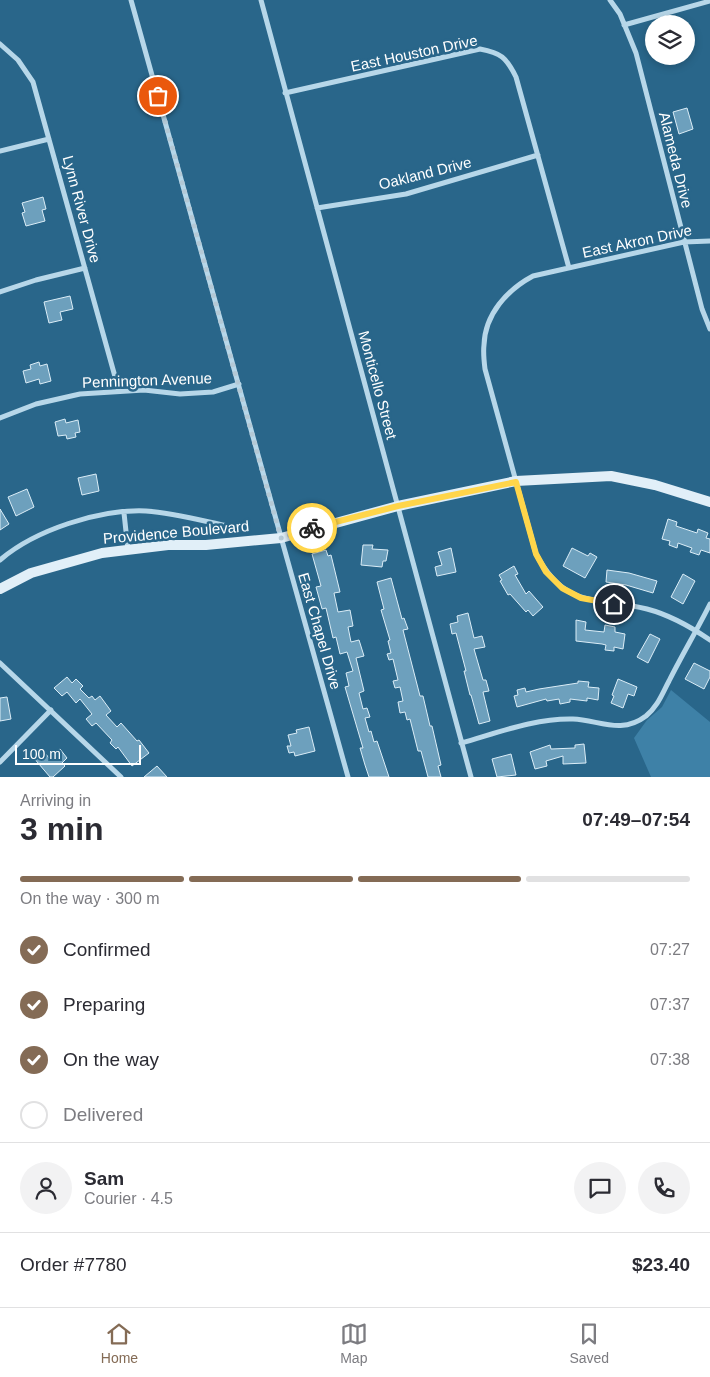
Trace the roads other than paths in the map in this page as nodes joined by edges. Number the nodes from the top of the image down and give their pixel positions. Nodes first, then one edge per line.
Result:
1 (131, 0) edge
2 (261, 0) edge
3 (610, 0) edge
4 (710, 1) edge
5 (624, 25) junction
6 (0, 44) edge
7 (285, 93) junction
8 (49, 139) junction
9 (0, 151) edge
10 (538, 154) junction
11 (316, 208) junction
12 (710, 241) edge
13 (684, 242) junction
14 (85, 268) junction
15 (569, 268) junction
16 (0, 292) edge
17 (710, 329) edge
18 (239, 384) junction
19 (119, 391) junction
20 (0, 418) edge
21 (516, 482) junction
22 (710, 502) edge
23 (398, 506) junction
24 (124, 513) junction
25 (232, 527) dead end
26 (281, 538) junction
27 (128, 550) junction
28 (0, 560) edge
29 (0, 589) edge
30 (710, 604) edge
31 (697, 631) junction
32 (710, 640) edge
33 (0, 664) edge
34 (51, 710) junction
35 (461, 743) junction
36 (0, 762) edge
37 (120, 777) edge
38 (348, 777) edge
39 (471, 777) edge

1 - 18 street, East Chapel Drive
2 - 7 street, Monticello Street
3 - 5 street, Alameda Drive
4 - 5 street
5 - 13 street, Alameda Drive
6 - 8 street, Lynn River Drive
7 - 10 street, East Houston Drive
7 - 11 street, Monticello Street
8 - 9 street
8 - 14 street, Lynn River Drive
10 - 11 street, Oakland Drive
10 - 15 street, East Houston Drive
11 - 23 street, Monticello Street
12 - 13 street, East Akron Drive
13 - 15 street, East Akron Drive
13 - 17 street, Alameda Drive
14 - 16 street
14 - 19 street, Lynn River Drive
15 - 21 street, East Akron Drive
18 - 19 street, Pennington Avenue
18 - 26 street, East Chapel Drive
19 - 20 street, Pennington Avenue
21 - 22 main road, Providence Boulevard
21 - 23 main road, Providence Boulevard
21 - 31 street, East Akron Drive
23 - 26 main road, Providence Boulevard
23 - 35 street, Monticello Street
24 - 25 street, Providence Boulevard
24 - 27 street
24 - 28 street, Providence Boulevard
26 - 27 main road, Providence Boulevard
26 - 38 street, East Chapel Drive
27 - 29 main road, Providence Boulevard
30 - 31 street
31 - 32 street, East Akron Drive
31 - 35 street
33 - 34 street
34 - 36 street
34 - 37 street
35 - 39 street, Monticello Street

